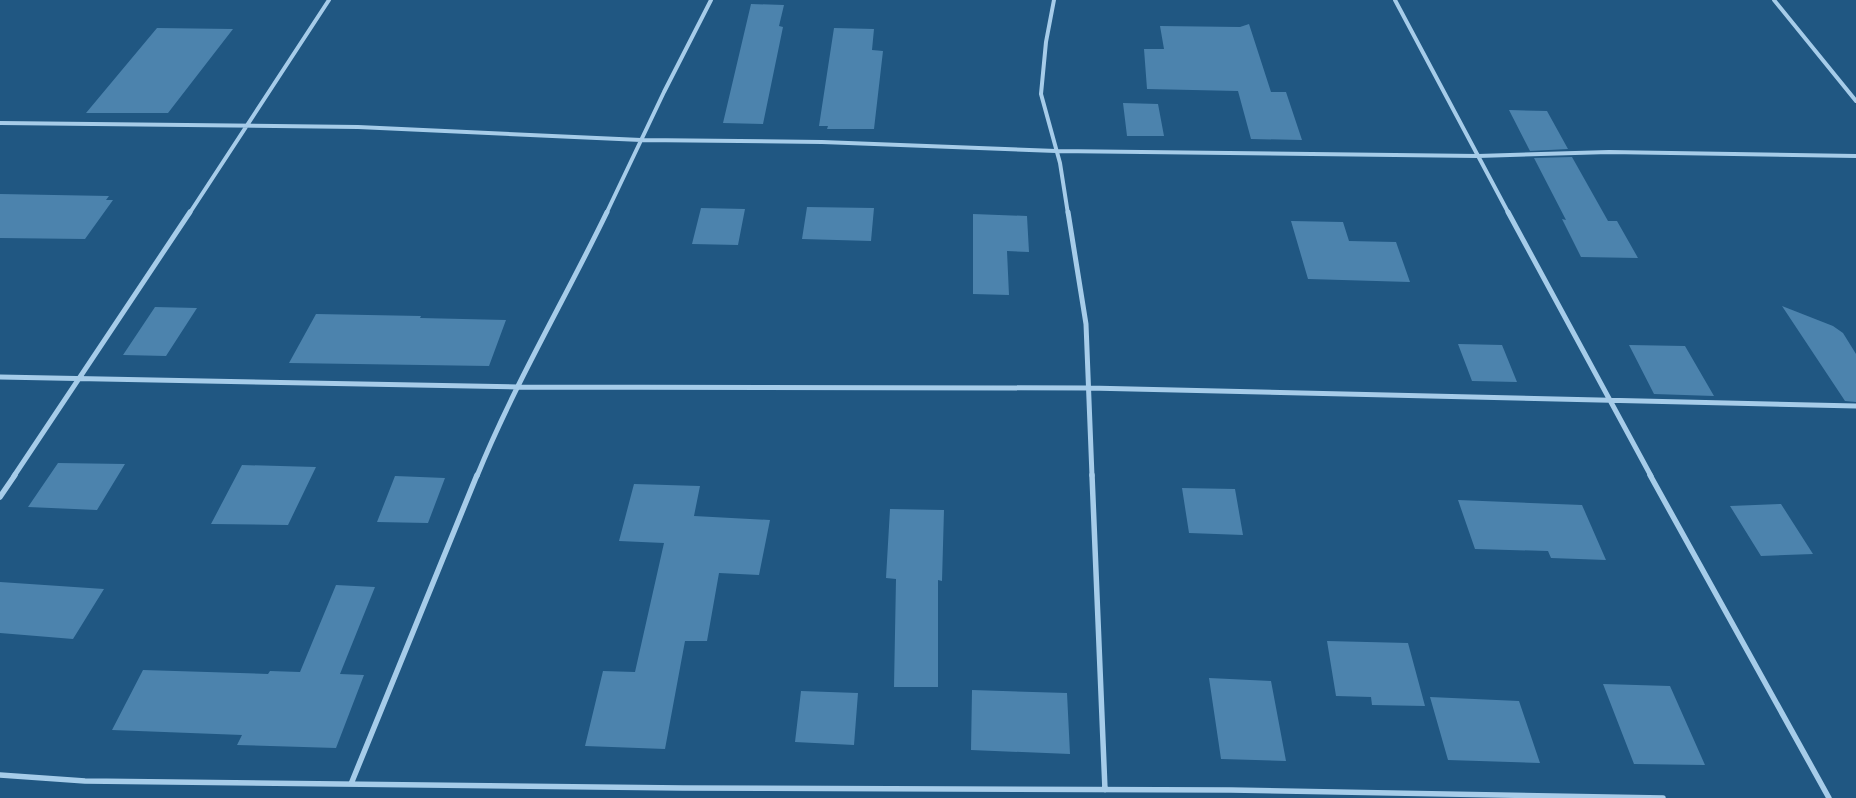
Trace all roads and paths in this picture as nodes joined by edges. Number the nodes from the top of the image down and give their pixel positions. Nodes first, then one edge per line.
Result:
1 (329, 0) edge
2 (711, 0) edge
3 (1054, 0) edge
4 (1395, 0) edge
5 (1774, 0) edge
6 (1856, 101) edge
7 (0, 123) edge
8 (248, 125) junction
9 (641, 140) junction
10 (1056, 151) junction
11 (1478, 156) junction
12 (1856, 156) edge
13 (0, 377) edge
14 (80, 378) junction
15 (518, 386) junction
16 (1089, 388) junction
17 (1609, 399) junction
18 (1856, 406) edge
19 (0, 497) edge
20 (0, 775) edge
21 (351, 784) junction
22 (1105, 790) junction
23 (1663, 798) edge
24 (1829, 798) edge

1 - 8 street
2 - 9 street
3 - 10 street
4 - 11 street
5 - 6 street
7 - 8 street
8 - 9 street
8 - 14 street
9 - 10 street
9 - 15 street
10 - 11 street
10 - 16 street
11 - 12 street
11 - 17 street
13 - 14 street
14 - 15 street
14 - 19 street
15 - 16 street
15 - 21 street
16 - 17 street
16 - 22 street
17 - 18 street
17 - 24 street
20 - 21 street
21 - 22 street
22 - 23 street

